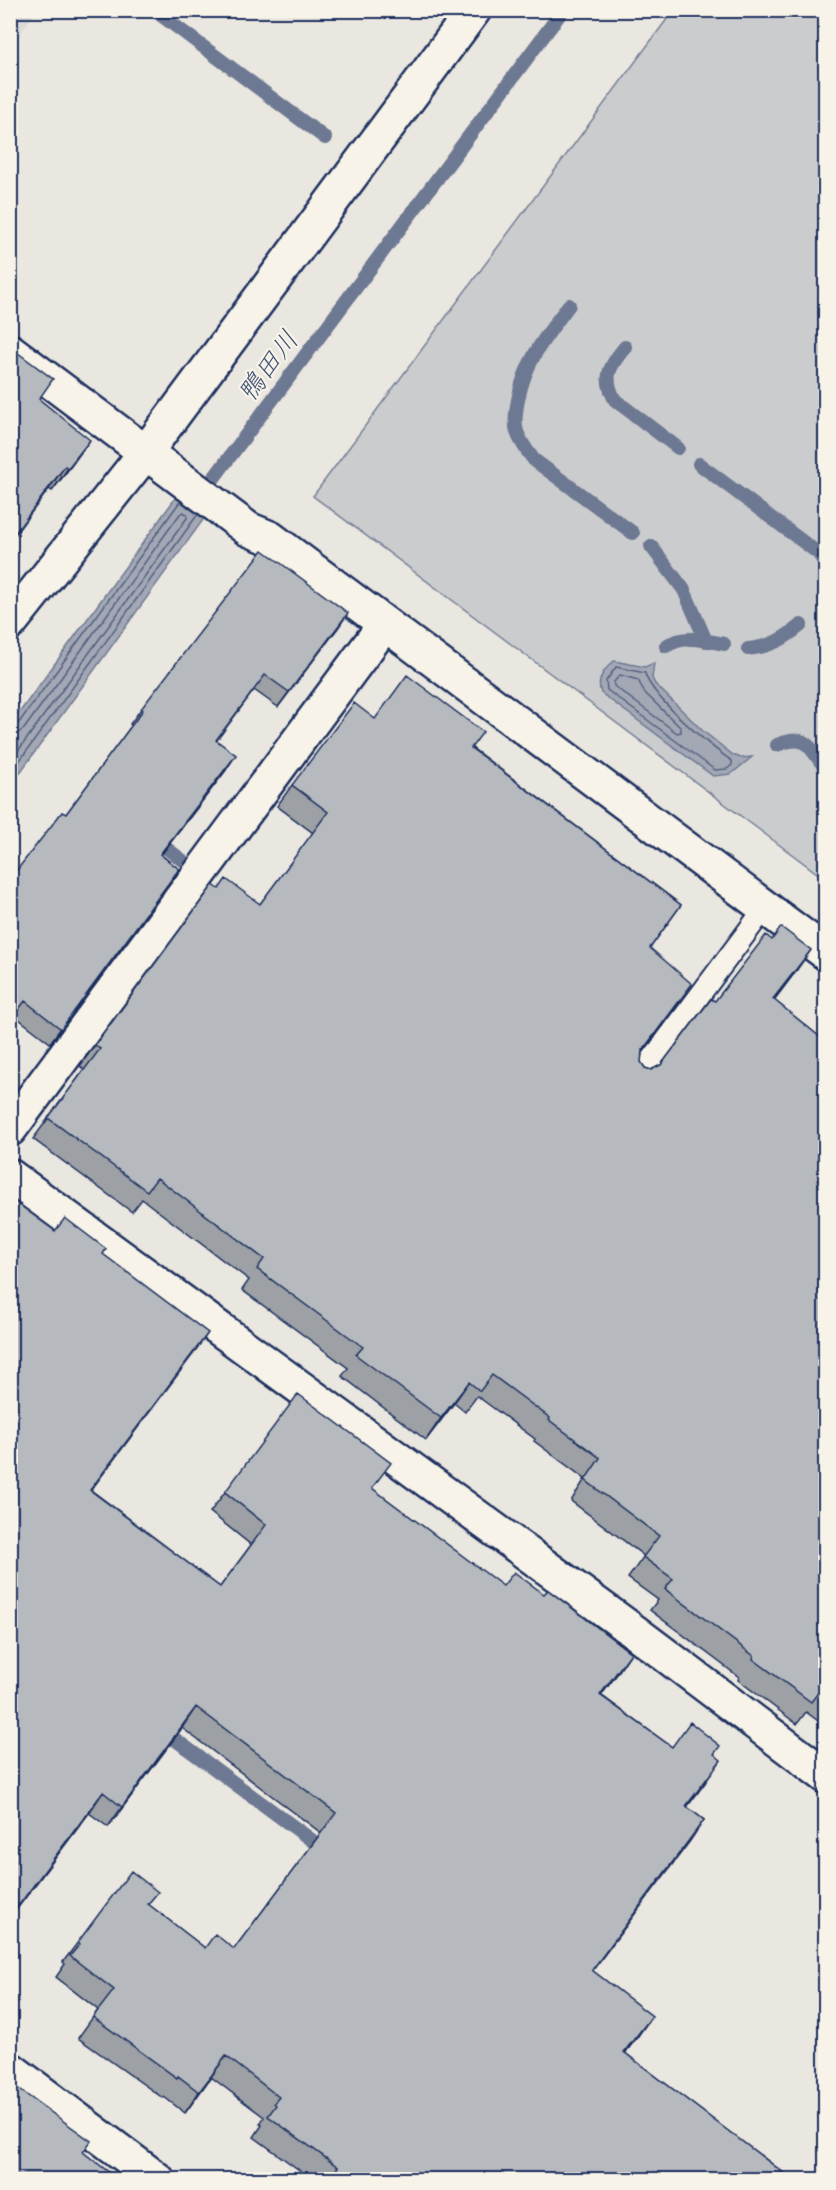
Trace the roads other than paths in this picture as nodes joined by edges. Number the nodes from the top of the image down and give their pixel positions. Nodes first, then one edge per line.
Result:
1 (474, 10) edge
2 (10, 351) edge
3 (146, 452) junction
4 (10, 623) edge
5 (385, 624) junction
6 (765, 908) junction
7 (825, 953) edge
8 (637, 1078) edge
9 (10, 1129) edge
10 (10, 1176) edge
11 (825, 1776) edge
12 (10, 2069) edge
13 (158, 2180) edge

1 - 3 street
2 - 3 street
3 - 4 street
3 - 5 street
5 - 6 street
5 - 9 street
6 - 7 street
6 - 8 lane
10 - 11 street
12 - 13 street

